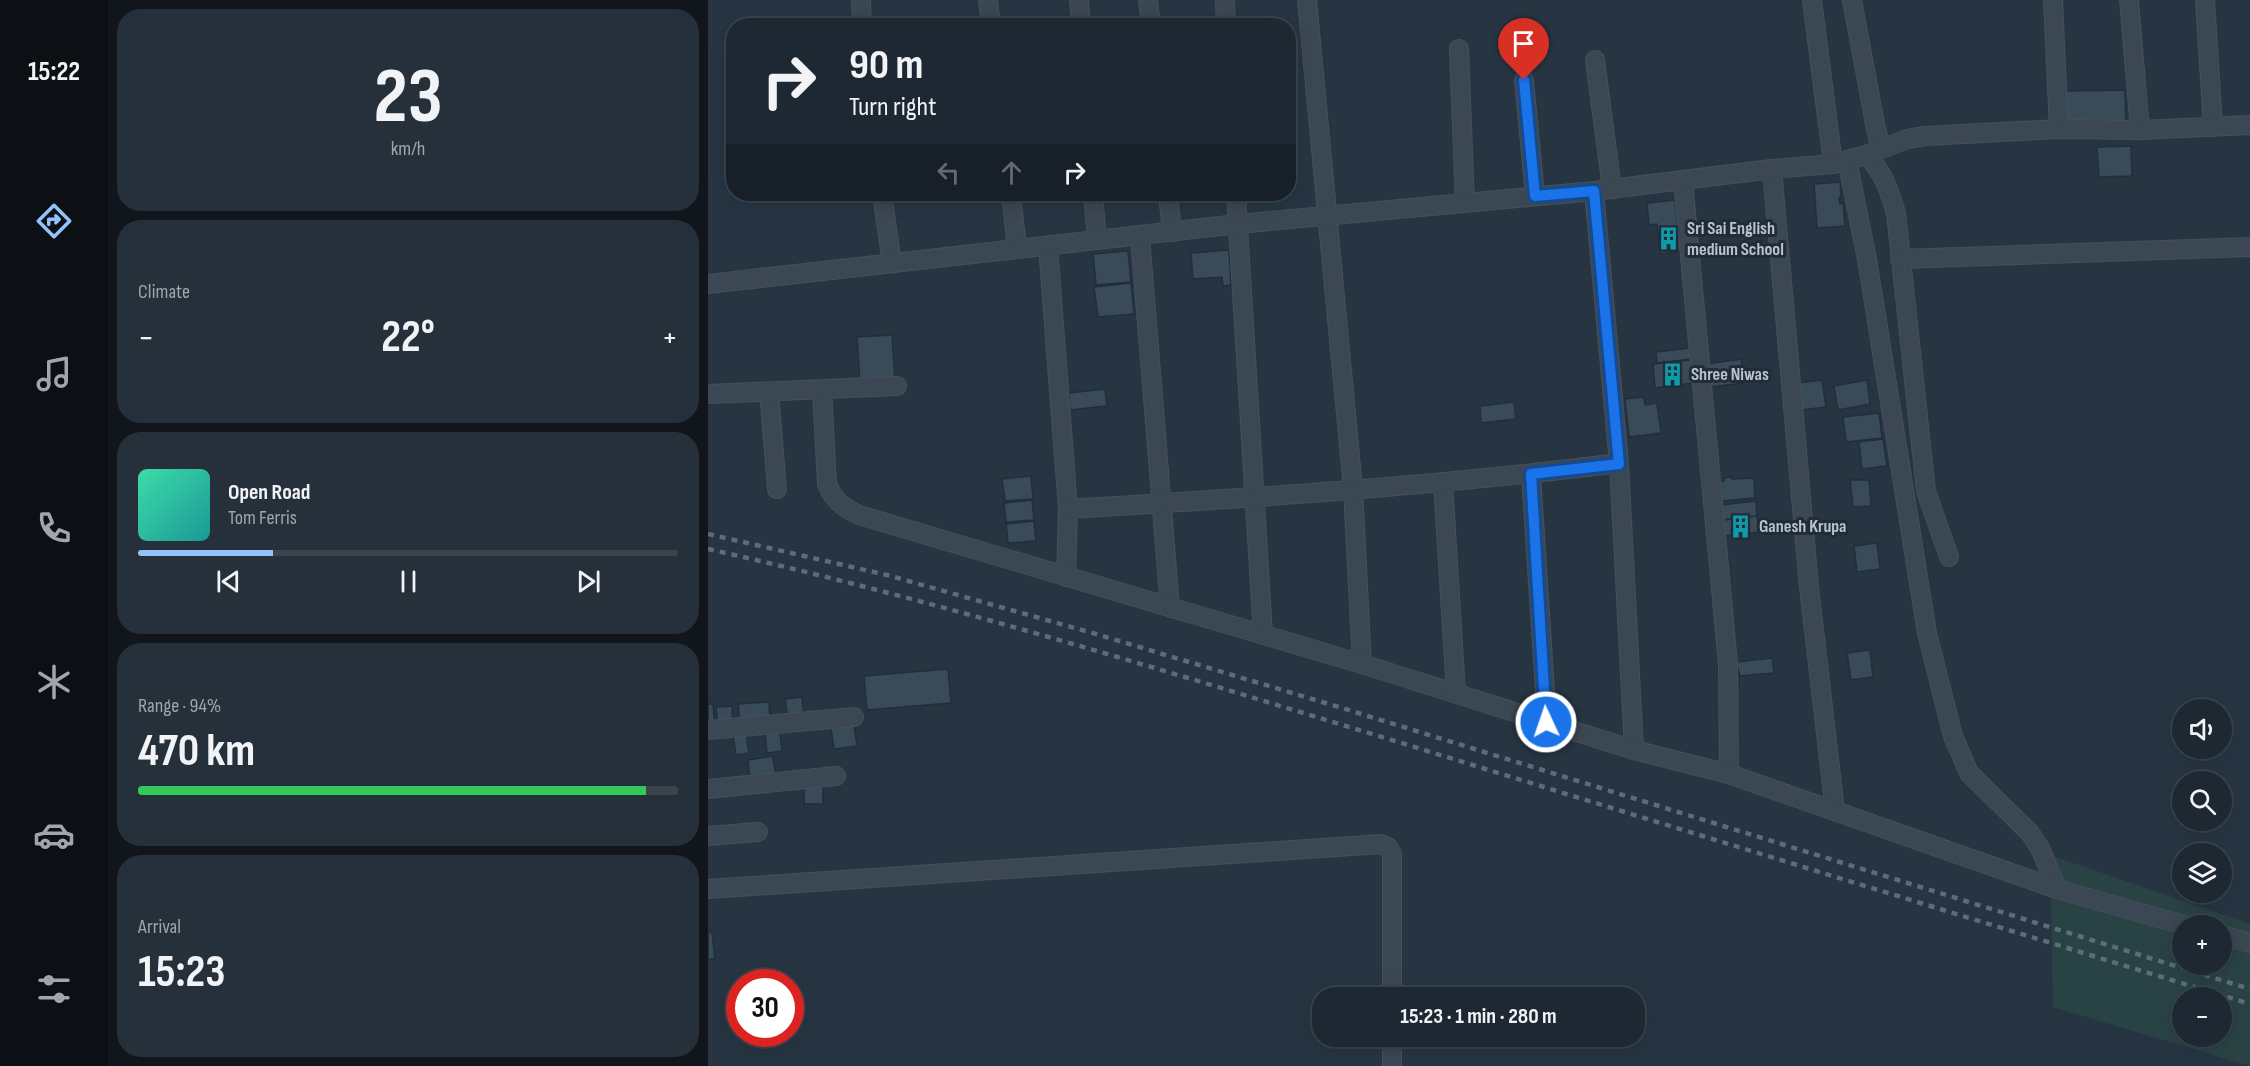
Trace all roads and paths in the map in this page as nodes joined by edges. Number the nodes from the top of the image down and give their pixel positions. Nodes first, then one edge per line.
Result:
1 (861, 0) edge
2 (988, 0) edge
3 (1079, 0) edge
4 (1148, 0) edge
5 (1225, 0) edge
6 (1307, 0) edge
7 (1812, 0) edge
8 (1852, 0) edge
9 (2053, 0) edge
10 (2128, 0) edge
11 (2205, 0) edge
12 (862, 18) edge
13 (990, 18) edge
14 (1080, 18) edge
15 (1150, 18) edge
16 (1226, 18) edge
17 (1459, 49) dead end
18 (1595, 60) dead end
19 (1524, 80) dead end
20 (2250, 125) edge
21 (2212, 127) junction
22 (2059, 129) junction
23 (2140, 130) junction
24 (1874, 152) junction
25 (1840, 162) junction
26 (1772, 169) junction
27 (1683, 182) junction
28 (1603, 190) junction
29 (1535, 196) junction
30 (883, 201) edge
31 (1012, 201) edge
32 (1094, 201) edge
33 (1169, 201) edge
34 (1236, 201) edge
35 (1465, 203) junction
36 (1326, 217) junction
37 (1238, 224) junction
38 (1172, 232) junction
39 (1140, 236) junction
40 (1097, 240) junction
41 (1048, 246) junction
42 (2250, 247) edge
43 (1017, 249) junction
44 (1900, 259) junction
45 (892, 263) junction
46 (708, 284) edge
47 (897, 386) dead end
48 (822, 390) junction
49 (769, 392) junction
50 (708, 394) edge
51 (1619, 464) junction
52 (1531, 474) junction
53 (1443, 482) junction
54 (1353, 488) junction
55 (777, 489) dead end
56 (1254, 498) junction
57 (1162, 503) junction
58 (1068, 509) junction
59 (1949, 557) dead end
60 (1066, 577) junction
61 (1170, 608) junction
62 (1263, 635) junction
63 (1362, 664) junction
64 (1456, 693) junction
65 (854, 717) dead end
66 (1546, 722) junction
67 (708, 730) edge
68 (1634, 750) junction
69 (1729, 774) junction
70 (836, 776) dead end
71 (708, 789) edge
72 (1834, 811) junction
73 (758, 832) dead end
74 (708, 836) edge
75 (708, 889) edge
76 (2057, 890) junction
77 (2172, 922) edge
78 (2232, 938) edge
79 (2250, 943) edge
80 (1392, 987) edge
81 (1392, 1047) edge
82 (1392, 1066) edge

1 - 12 street
2 - 13 street
3 - 14 street
4 - 15 street
5 - 16 street
6 - 36 street
7 - 25 street
8 - 24 street
9 - 22 street
10 - 23 street
11 - 21 street
17 - 35 street
18 - 28 street
19 - 29 street
20 - 21 street
21 - 23 street
22 - 23 street
22 - 24 street
24 - 25 street
24 - 44 street
25 - 26 street
25 - 76 street
26 - 27 street
26 - 72 street
27 - 28 street
27 - 69 street
28 - 29 street
28 - 51 street
29 - 35 street
30 - 45 street
31 - 43 street
32 - 40 street
33 - 38 street
34 - 37 street
35 - 36 street
36 - 37 street
36 - 54 street
37 - 38 street
37 - 56 street
38 - 39 street
39 - 40 street
39 - 57 street
40 - 41 street
41 - 43 street
41 - 58 street
42 - 44 street
43 - 45 street
44 - 59 street
45 - 46 street
47 - 48 street
48 - 49 street
48 - 60 street
49 - 50 street
49 - 55 street
51 - 52 street
51 - 68 street
52 - 53 street
52 - 66 street
53 - 54 street
53 - 64 street
54 - 56 street
54 - 63 street
56 - 57 street
56 - 62 street
57 - 58 street
57 - 61 street
58 - 60 street
60 - 61 street
61 - 62 street
62 - 63 street
63 - 64 street
64 - 66 street
65 - 67 street
66 - 68 street
68 - 69 street
69 - 72 street
70 - 71 street
72 - 76 street
73 - 74 street
75 - 80 street
76 - 77 street
78 - 79 street
81 - 82 street

